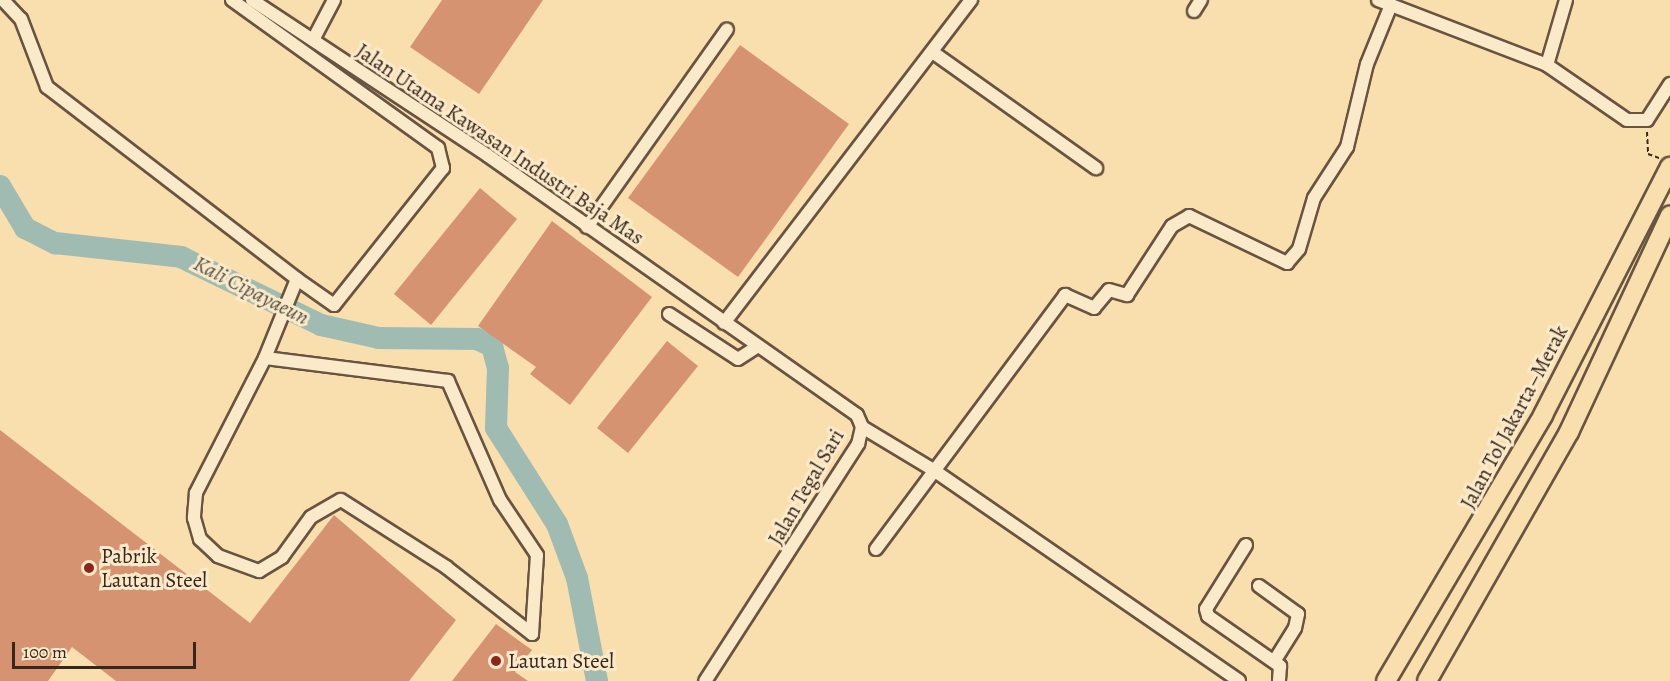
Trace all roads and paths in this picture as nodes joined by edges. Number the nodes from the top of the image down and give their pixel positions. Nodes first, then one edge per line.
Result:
1 (3, 0) edge
2 (232, 0) edge
3 (252, 0) edge
4 (334, 0) edge
5 (971, 0) edge
6 (1378, 0) edge
7 (1566, 0) edge
8 (1391, 5) junction
9 (727, 29) dead end
10 (313, 40) junction
11 (934, 53) junction
12 (1547, 65) junction
13 (1670, 84) edge
14 (1647, 120) junction
15 (1648, 154) dead end
16 (1670, 167) edge
17 (1096, 168) dead end
18 (1670, 215) edge
19 (587, 227) junction
20 (297, 279) junction
21 (669, 314) dead end
22 (724, 323) junction
23 (758, 346) junction
24 (265, 358) junction
25 (862, 427) junction
26 (932, 469) junction
27 (1246, 545) dead end
28 (876, 549) dead end
29 (1259, 586) dead end
30 (1274, 661) junction
31 (705, 681) edge
32 (1239, 681) edge
33 (1279, 681) edge
34 (1386, 681) edge
35 (1427, 681) edge

1 - 20 street
2 - 20 street
3 - 10 street, Jalan Utama Kawasan Industri Baja Mas
4 - 10 street
5 - 11 street
6 - 8 street
7 - 12 street
8 - 12 street
8 - 26 street
9 - 19 street
10 - 19 street, Jalan Utama Kawasan Industri Baja Mas
11 - 17 street
11 - 22 street
12 - 14 street
13 - 14 street
14 - 15 path
16 - 34 highway, Jalan Tol Jakarta–Merak
18 - 35 highway
19 - 22 street, Jalan Utama Kawasan Industri Baja Mas
20 - 24 street
21 - 23 street
22 - 23 street, Jalan Tegal Sari
23 - 25 street, Jalan Tegal Sari
24 - 24 street
25 - 26 street
25 - 31 street, Jalan Tegal Sari
26 - 28 street
26 - 32 street
27 - 30 street
29 - 30 street
30 - 33 street

